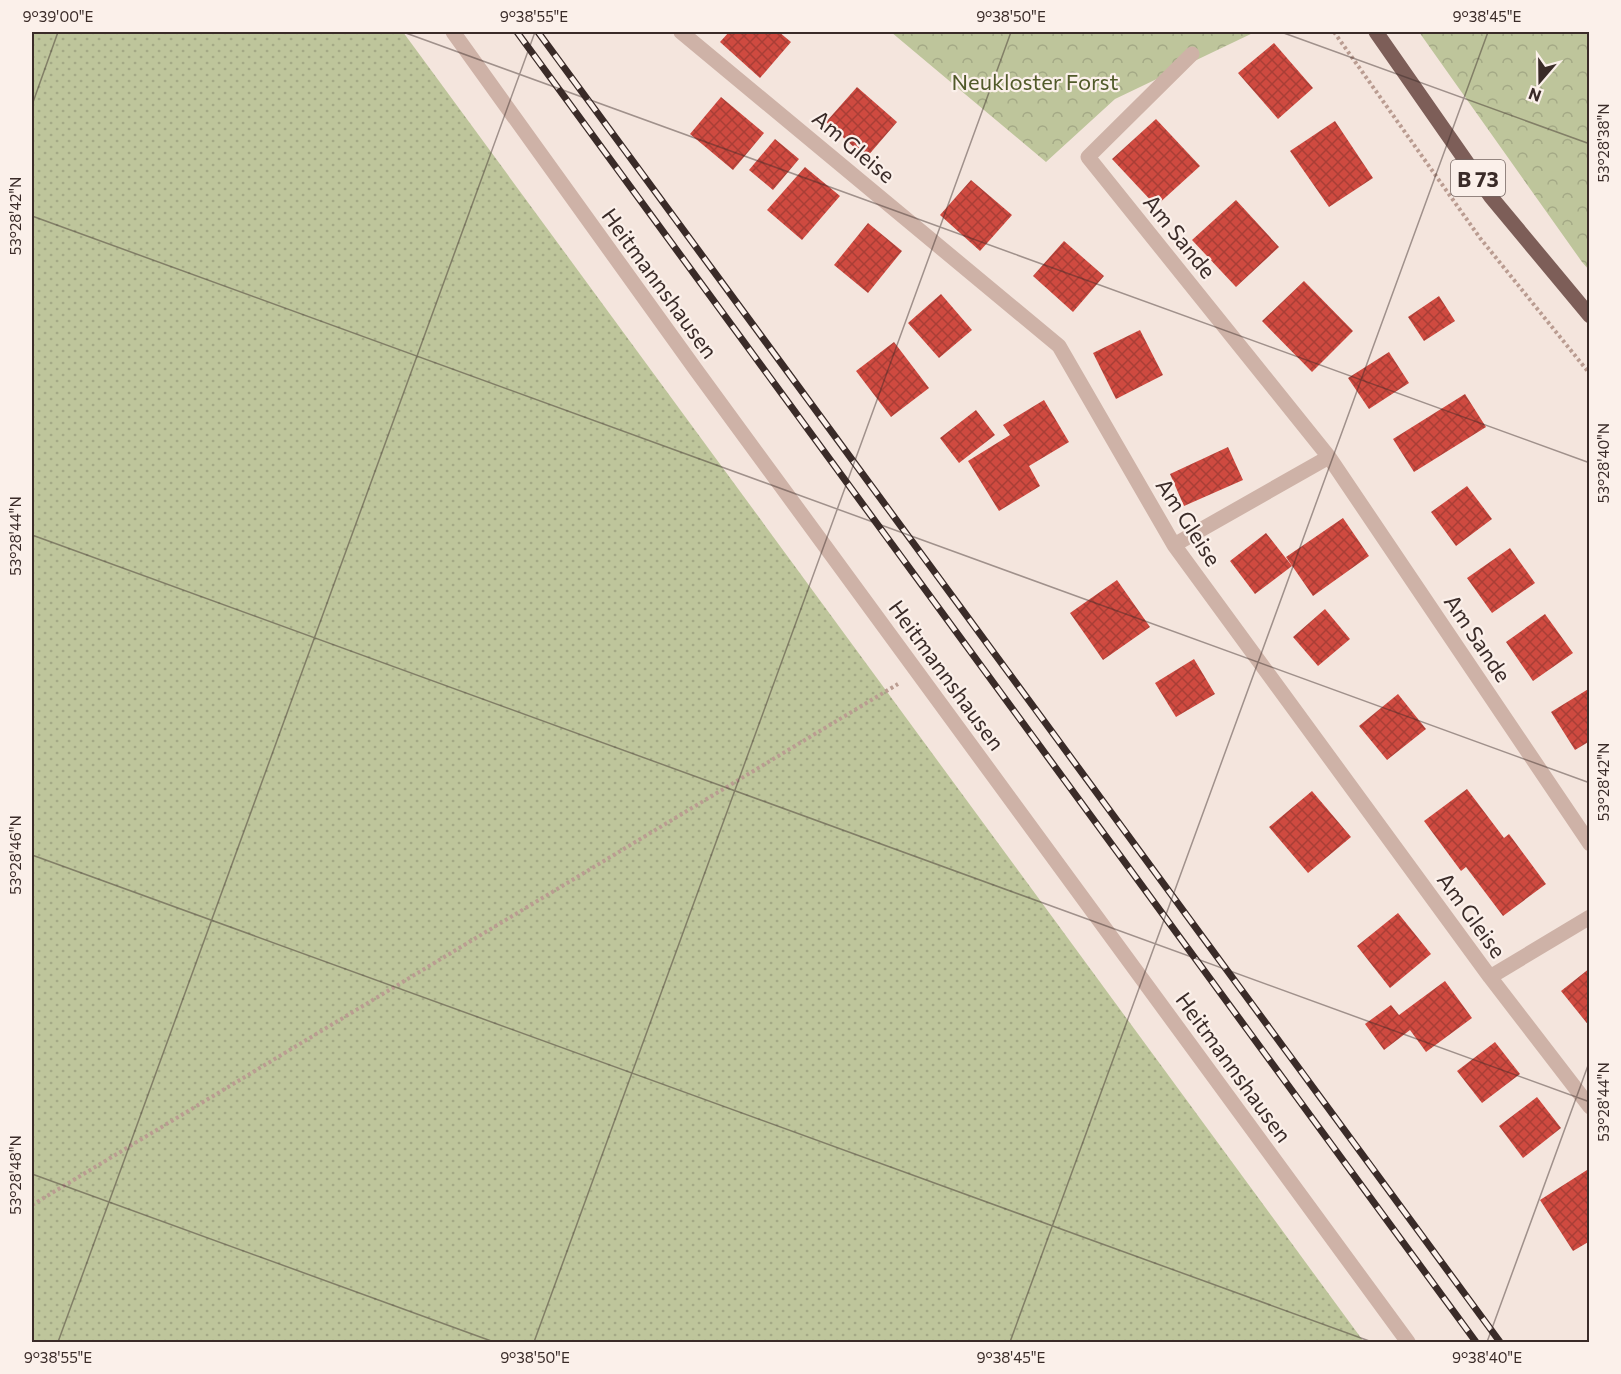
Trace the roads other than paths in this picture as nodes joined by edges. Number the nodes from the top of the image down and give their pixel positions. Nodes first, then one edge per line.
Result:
1 (453, 32) edge
2 (681, 32) edge
3 (1376, 32) edge
4 (1192, 54) dead end
5 (1590, 316) edge
6 (1329, 457) junction
7 (1174, 545) junction
8 (1590, 844) edge
9 (1590, 917) edge
10 (1490, 977) junction
11 (1590, 1107) edge
12 (1408, 1342) edge

1 - 12 street, Heitmannshausen
2 - 7 street, Am Gleise
3 - 5 main road, B 73
4 - 6 street, Am Sande
6 - 7 street
6 - 8 street, Am Sande
7 - 10 street, Am Gleise
9 - 10 street
10 - 11 street, Am Gleise

